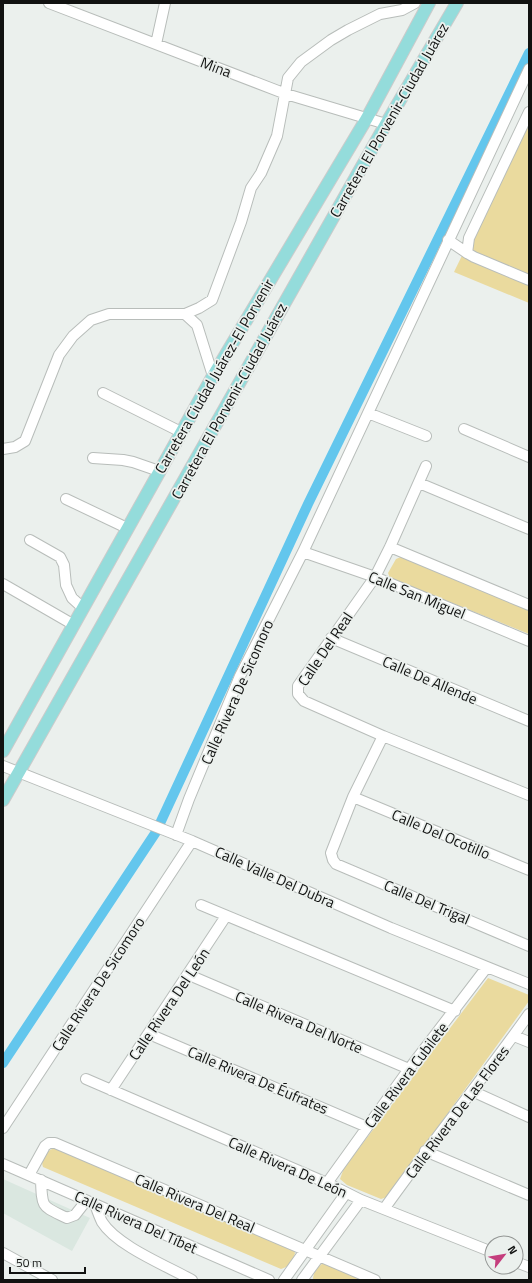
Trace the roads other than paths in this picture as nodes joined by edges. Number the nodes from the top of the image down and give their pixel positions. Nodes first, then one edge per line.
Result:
1 (49, 3) edge
2 (165, 3) edge
3 (415, 3) edge
4 (429, 3) edge
5 (457, 3) edge
6 (156, 44) junction
7 (529, 69) edge
8 (286, 94) junction
9 (529, 112) edge
10 (367, 118) junction
11 (386, 124) junction
12 (448, 240) junction
13 (467, 252) junction
14 (529, 280) edge
15 (185, 314) junction
16 (212, 376) junction
17 (103, 393) dead end
18 (368, 413) junction
19 (464, 429) dead end
20 (181, 432) junction
21 (426, 436) dead end
22 (3, 449) edge
23 (529, 457) edge
24 (93, 458) dead end
25 (426, 466) dead end
26 (159, 472) junction
27 (419, 483) junction
28 (66, 499) dead end
29 (127, 528) junction
30 (529, 529) edge
31 (30, 540) dead end
32 (390, 547) junction
33 (303, 552) junction
34 (375, 577) junction
35 (3, 584) edge
36 (529, 605) edge
37 (83, 608) junction
38 (74, 625) junction
39 (331, 638) junction
40 (529, 640) edge
41 (529, 721) edge
42 (383, 736) junction
43 (6, 738) edge
44 (3, 751) edge
45 (3, 766) edge
46 (19, 772) junction
47 (529, 795) edge
48 (353, 797) junction
49 (3, 800) edge
50 (172, 833) junction
51 (192, 841) junction
52 (529, 870) edge
53 (201, 905) dead end
54 (226, 916) junction
55 (529, 946) edge
56 (487, 967) junction
57 (189, 975) junction
58 (529, 984) edge
59 (454, 1011) junction
60 (529, 1014) edge
61 (149, 1034) junction
62 (514, 1036) junction
63 (529, 1042) edge
64 (409, 1069) junction
65 (86, 1079) dead end
66 (111, 1090) junction
67 (472, 1091) junction
68 (529, 1117) edge
69 (367, 1126) junction
70 (3, 1128) edge
71 (426, 1151) junction
72 (3, 1164) edge
73 (29, 1175) junction
74 (41, 1180) junction
75 (328, 1183) junction
76 (346, 1193) junction
77 (529, 1195) edge
78 (361, 1200) junction
79 (90, 1203) junction
80 (384, 1209) junction
81 (484, 1249) edge
82 (305, 1250) junction
83 (4, 1255) edge
84 (319, 1257) junction
85 (52, 1280) edge
86 (192, 1280) edge
87 (269, 1280) edge
88 (284, 1280) edge
89 (302, 1280) edge
90 (375, 1280) edge

1 - 6 street, Mina
2 - 6 street
3 - 8 street
4 - 10 main road, Carretera Ciudad Juárez-El Porvenir
5 - 11 main road, Carretera El Porvenir-Ciudad Juárez
6 - 8 street, Mina
7 - 12 street, Calle Rivera De Sicomoro
8 - 10 street, Mina
8 - 15 street
9 - 13 street
10 - 11 street, Mina
10 - 16 main road, Carretera Ciudad Juárez-El Porvenir
11 - 46 main road, Carretera El Porvenir-Ciudad Juárez
12 - 13 street
12 - 18 street, Calle Rivera De Sicomoro
13 - 14 street
15 - 16 street
15 - 22 street
16 - 20 main road, Carretera Ciudad Juárez-El Porvenir
17 - 20 street
18 - 21 street
18 - 33 street, Calle Rivera De Sicomoro
19 - 23 street
20 - 26 main road, Carretera Ciudad Juárez-El Porvenir
24 - 26 street
25 - 27 street, Calle Del Real
26 - 29 main road, Carretera Ciudad Juárez-El Porvenir
27 - 30 street
27 - 32 street, Calle Del Real
28 - 29 street
29 - 37 main road, Carretera Ciudad Juárez-El Porvenir
31 - 37 street
32 - 34 street, Calle Del Real
32 - 36 street
33 - 34 street, Calle San Miguel
33 - 50 street, Calle Rivera De Sicomoro
34 - 39 street, Calle Del Real
34 - 40 street, Calle San Miguel
35 - 38 street
37 - 38 main road, Carretera Ciudad Juárez-El Porvenir
38 - 43 main road, Carretera Ciudad Juárez-El Porvenir
39 - 41 street, Calle De Allende
39 - 42 street, Calle Del Real
42 - 47 street, Calle Del Real
42 - 48 street
43 - 44 main road, Carretera Ciudad Juárez-El Porvenir
45 - 46 street, Calle Valle Del Dubra
46 - 49 main road, Carretera El Porvenir-Ciudad Juárez
46 - 50 street, Calle Valle Del Dubra
48 - 52 street, Calle Del Ocotillo
48 - 55 street, Calle Del Trigal
50 - 51 street, Calle Valle Del Dubra
51 - 56 street, Calle Valle Del Dubra
51 - 70 street, Calle Rivera De Sicomoro
53 - 54 street
54 - 57 street, Calle Rivera Del León
54 - 59 street
56 - 58 street, Calle Valle Del Dubra
56 - 59 street, Calle Rivera Cubilete
57 - 61 street, Calle Rivera Del León
57 - 64 street, Calle Rivera Del Norte
59 - 64 street, Calle Rivera Cubilete
60 - 62 street, Calle Rivera De Las Flores
61 - 66 street, Calle Rivera Del León
61 - 69 street, Calle Rivera De Éufrates
62 - 63 street
62 - 67 street, Calle Rivera De Las Flores
64 - 69 street, Calle Rivera Cubilete
65 - 66 street, Calle Rivera De León
66 - 75 street, Calle Rivera De León
67 - 68 street
67 - 71 street, Calle Rivera De Las Flores
69 - 75 street, Calle Rivera Cubilete
71 - 77 street
71 - 80 street, Calle Rivera De Las Flores
72 - 73 street, Calle Rivera Del Tíbet
73 - 74 street, Calle Rivera Del Tíbet
73 - 82 street, Calle Rivera Del Real
74 - 79 street, Calle Rivera Del Tíbet
74 - 79 street
75 - 76 street, Calle Rivera De León
76 - 78 street, Calle Rivera De León
76 - 82 street
78 - 80 street, Calle Rivera De León
78 - 84 street
79 - 86 street
79 - 87 street, Calle Rivera Del Tíbet
80 - 81 street, Calle Rivera De León
82 - 84 street, Calle Rivera Del Real
82 - 88 street
83 - 85 street
84 - 89 street
84 - 90 street, Calle Rivera Del Real

